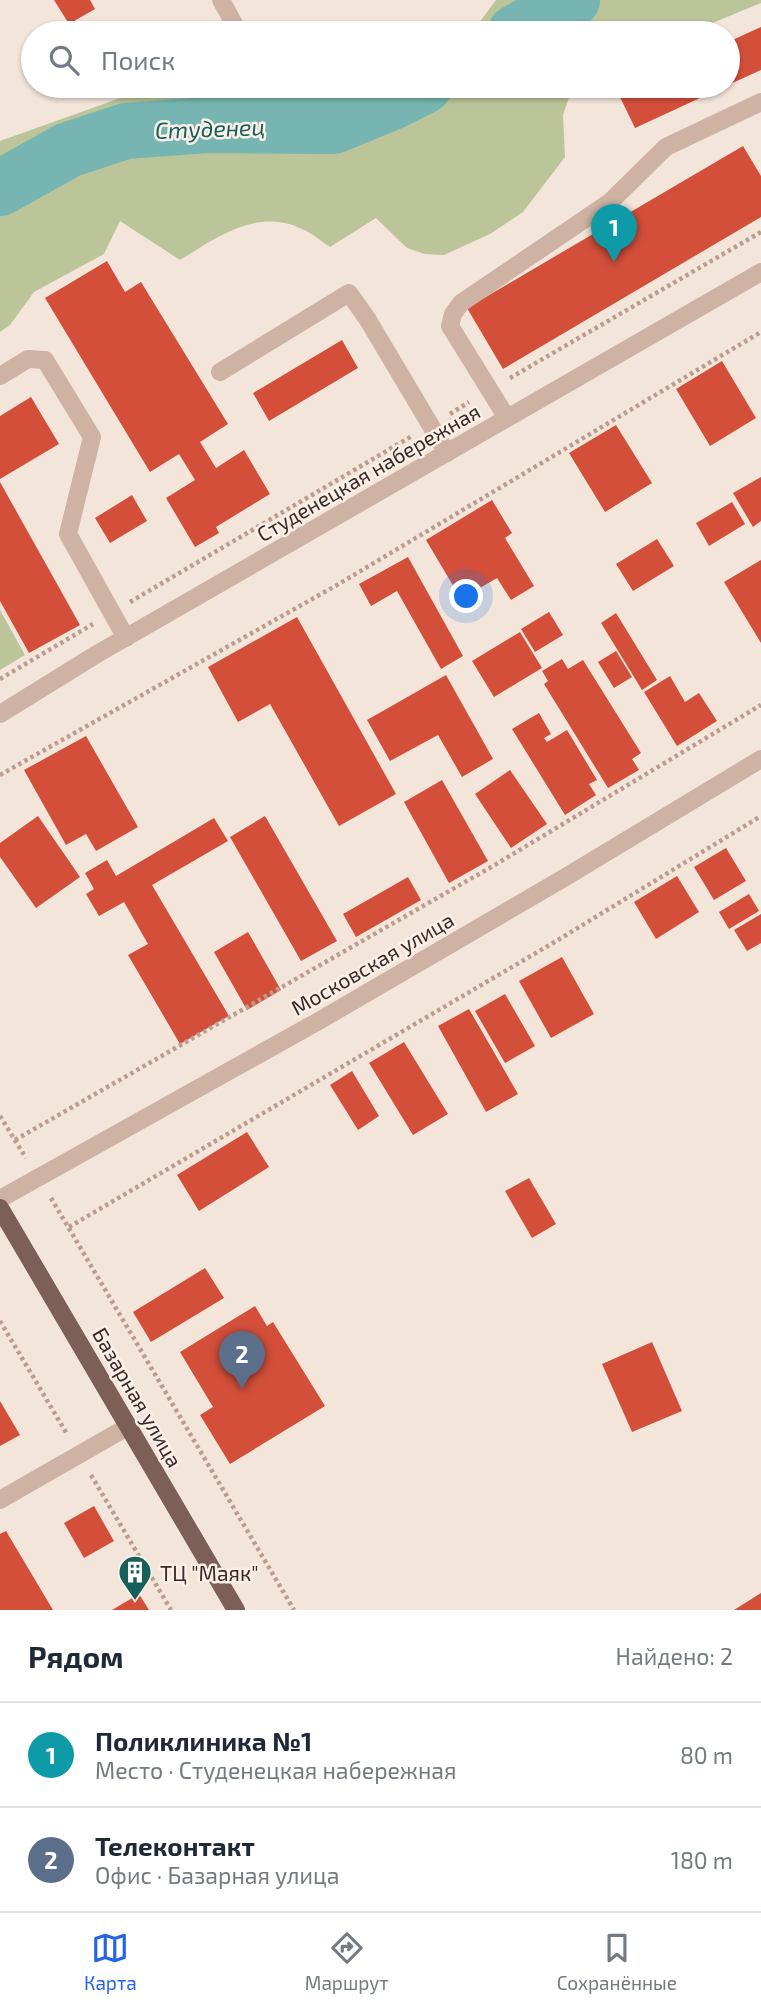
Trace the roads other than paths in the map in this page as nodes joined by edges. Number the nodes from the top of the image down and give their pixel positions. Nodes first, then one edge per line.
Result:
1 (221, 0) edge
2 (232, 21) edge
3 (761, 102) edge
4 (761, 272) edge
5 (220, 372) dead end
6 (0, 376) edge
7 (507, 418) junction
8 (447, 453) junction
9 (126, 638) junction
10 (0, 714) edge
11 (761, 759) edge
12 (0, 1199) edge
13 (0, 1208) edge
14 (129, 1426) junction
15 (0, 1500) edge
16 (236, 1610) edge

1 - 2 street
3 - 7 street
4 - 7 street, Студенецкая набережная
5 - 8 street
6 - 9 street
7 - 8 street, Студенецкая набережная
8 - 9 street, Студенецкая набережная
9 - 10 street, Студенецкая набережная
11 - 12 street, Московская улица
13 - 14 main road, Базарная улица
14 - 15 street
14 - 16 main road, Базарная улица

